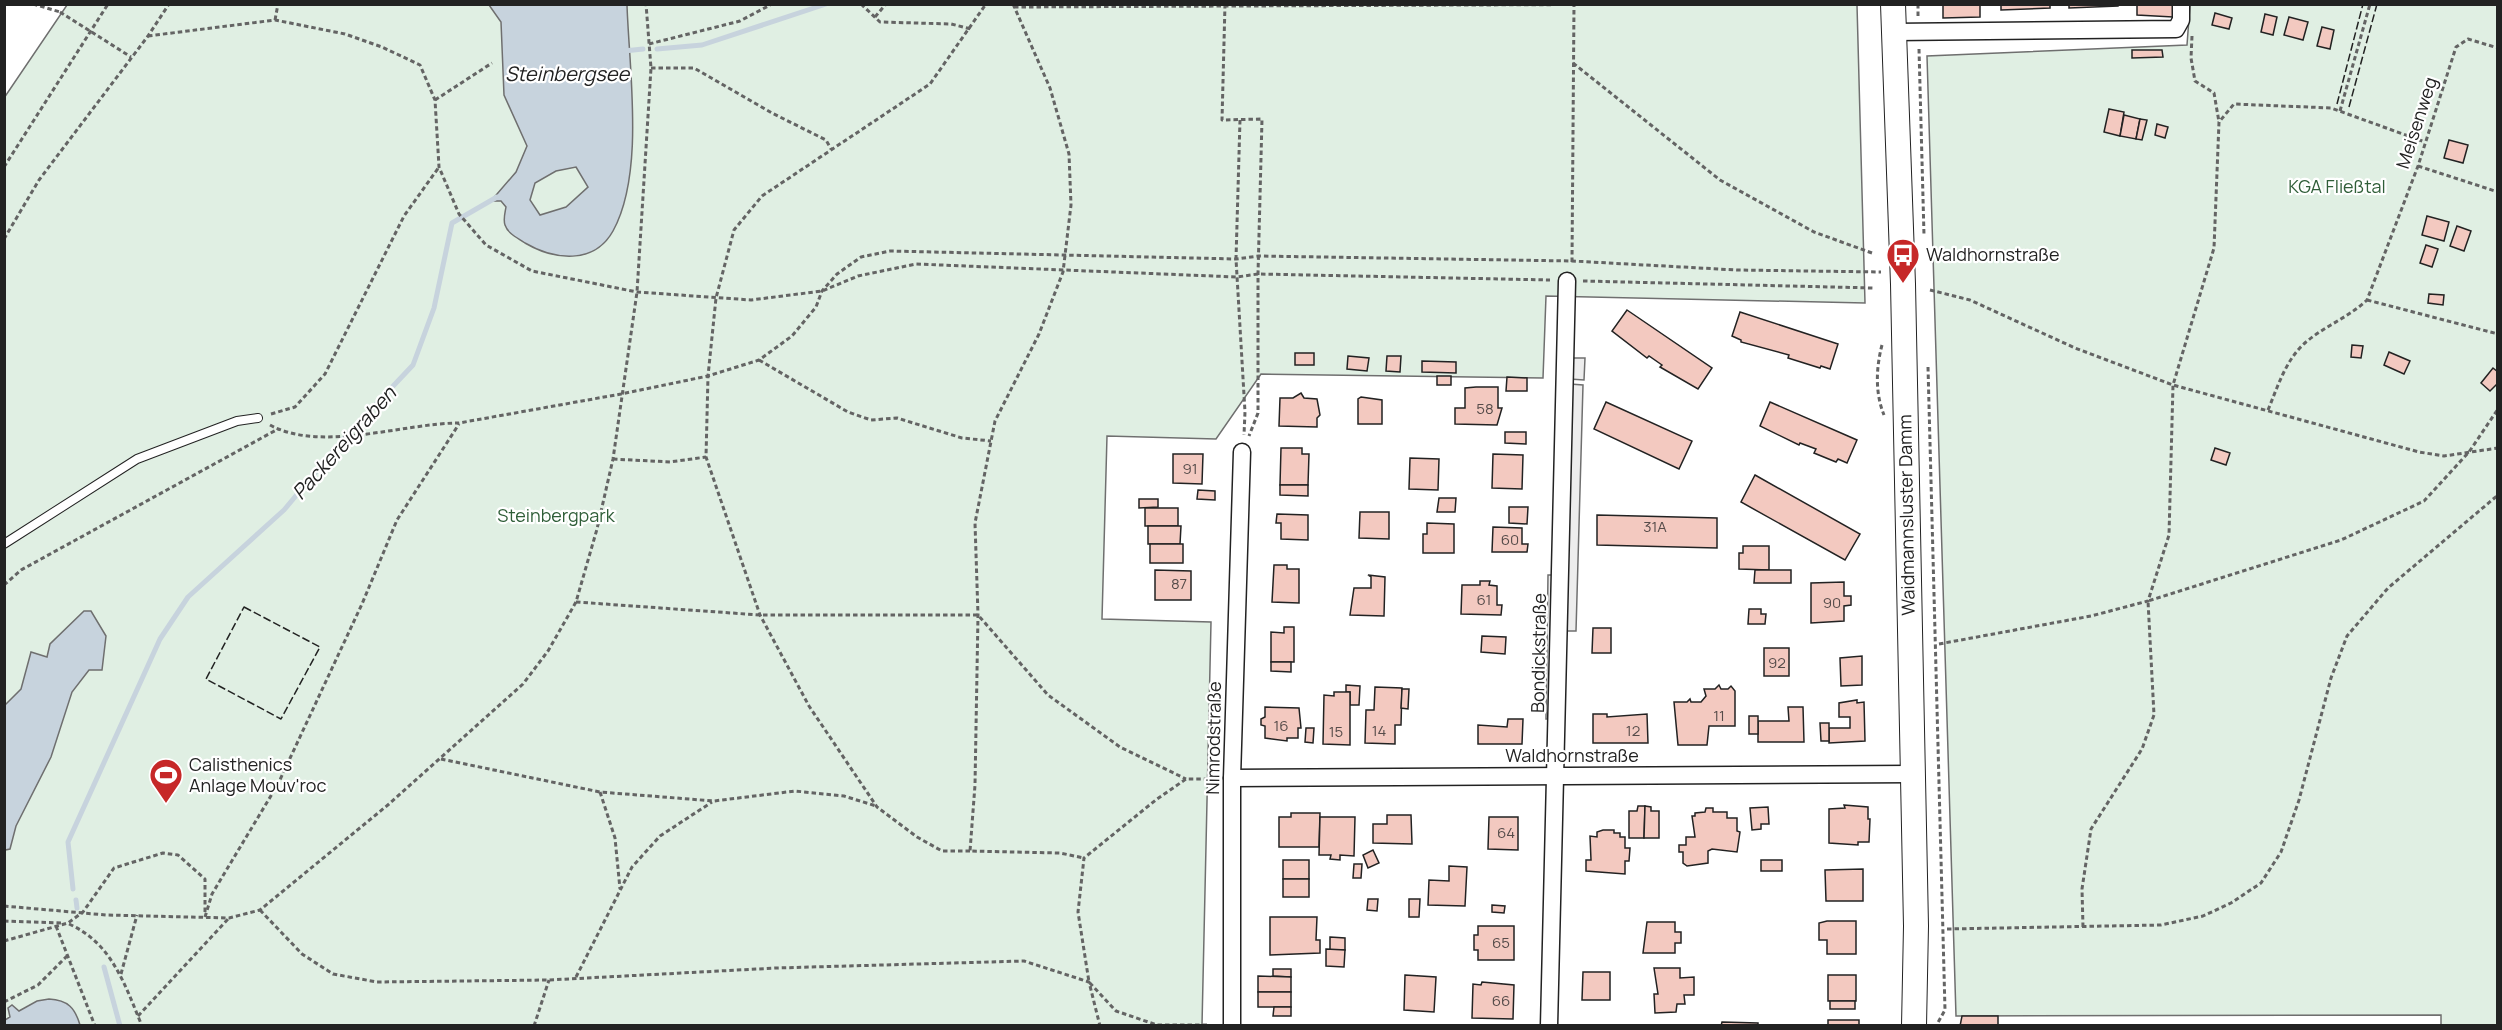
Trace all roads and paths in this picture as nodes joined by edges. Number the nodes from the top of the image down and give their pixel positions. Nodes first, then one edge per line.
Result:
1 (33, 4) edge
2 (108, 4) edge
3 (169, 4) edge
4 (278, 4) edge
5 (646, 4) edge
6 (772, 4) edge
7 (861, 4) edge
8 (886, 4) edge
9 (986, 4) edge
10 (1693, 4) edge
11 (1893, 4) edge
12 (1918, 4) edge
13 (2181, 4) edge
14 (2370, 4) edge
15 (1574, 5) edge
16 (1013, 6) edge
17 (1225, 6) edge
18 (875, 18) junction
19 (275, 20) junction
20 (2193, 26) dead end
21 (971, 29) junction
22 (1894, 32) junction
23 (1919, 32) junction
24 (148, 36) junction
25 (649, 44) junction
26 (2498, 48) edge
27 (131, 57) junction
28 (492, 63) dead end
29 (1573, 63) junction
30 (651, 68) junction
31 (435, 100) junction
32 (2340, 111) junction
33 (1240, 120) junction
34 (2219, 122) junction
35 (2425, 142) junction
36 (831, 149) junction
37 (2418, 166) junction
38 (4, 167) edge
39 (439, 167) junction
40 (2498, 192) edge
41 (4, 239) edge
42 (1924, 247) dead end
43 (1064, 253) junction
44 (1872, 253) dead end
45 (1259, 256) junction
46 (1236, 258) junction
47 (1572, 261) junction
48 (1872, 270) dead end
49 (1063, 272) junction
50 (1258, 274) junction
51 (1237, 277) junction
52 (1567, 281) joint
53 (1925, 286) dead end
54 (1930, 290) dead end
55 (822, 291) junction
56 (637, 292) junction
57 (1926, 297) dead end
58 (716, 298) junction
59 (2367, 300) junction
60 (2498, 334) edge
61 (759, 360) junction
62 (1928, 364) dead end
63 (708, 376) junction
64 (2173, 385) junction
65 (621, 394) junction
66 (2498, 409) edge
67 (2268, 410) junction
68 (258, 418) junction
69 (459, 423) junction
70 (278, 429) junction
71 (991, 441) junction
72 (2498, 448) edge
73 (1242, 452) junction
74 (2469, 452) junction
75 (706, 457) junction
76 (613, 459) junction
77 (2498, 495) edge
78 (4, 544) edge
79 (4, 585) edge
80 (2148, 601) junction
81 (576, 602) junction
82 (760, 615) junction
83 (978, 615) junction
84 (1939, 644) dead end
85 (441, 759) junction
86 (1913, 774) junction
87 (1555, 776) junction
88 (1232, 778) junction
89 (1186, 780) junction
90 (600, 792) junction
91 (714, 801) junction
92 (877, 807) junction
93 (970, 851) junction
94 (1084, 858) junction
95 (620, 891) junction
96 (4, 906) edge
97 (260, 910) junction
98 (82, 912) junction
99 (136, 915) junction
100 (205, 917) junction
101 (229, 918) junction
102 (4, 921) edge
103 (68, 923) junction
104 (56, 926) junction
105 (2083, 927) junction
106 (1947, 928) dead end
107 (4, 941) edge
108 (67, 956) junction
109 (121, 974) junction
110 (576, 977) junction
111 (549, 980) junction
112 (1089, 982) junction
113 (4, 1002) edge
114 (138, 1016) junction
115 (1207, 1025) edge
116 (95, 1026) edge
117 (142, 1026) edge
118 (534, 1026) edge
119 (1100, 1026) edge
120 (1232, 1026) edge
121 (1549, 1026) edge
122 (1914, 1026) edge
123 (1936, 1026) edge

1 - 27 path, bridge
2 - 38 path
3 - 24 path
4 - 19 path
5 - 25 path
6 - 25 path
7 - 18 path
8 - 18 path
9 - 21 path
10 - 15 path
11 - 22 main road, Waidmannsluster Damm
12 - 23 path
13 - 23 street
14 - 32 path
15 - 17 path
15 - 29 path
16 - 17 path
16 - 43 path
17 - 33 path
18 - 21 path
19 - 24 path
19 - 31 path
20 - 34 path
21 - 36 path
22 - 23 street
22 - 86 main road, Waidmannsluster Damm
23 - 42 path
24 - 27 path
25 - 30 path
26 - 35 path, Meisenweg
27 - 41 path
28 - 31 path
29 - 44 path
29 - 47 path
30 - 36 path
30 - 56 path
31 - 39 path
32 - 34 path
32 - 35 path
33 - 45 path
33 - 46 path
34 - 64 path
35 - 37 path, Meisenweg
36 - 58 path
37 - 40 path
37 - 59 path, Meisenweg
39 - 56 path
39 - 68 path
43 - 46 path
43 - 49 path
43 - 55 path
45 - 46 path
45 - 47 path
45 - 50 path
46 - 51 path
47 - 48 path
47 - 52 path
49 - 51 path
49 - 55 path
49 - 71 path
50 - 51 path
50 - 73 path
51 - 73 path
52 - 87 street, Bondickstraße
53 - 57 path
54 - 64 path
55 - 58 path
55 - 61 path
56 - 58 path
56 - 65 path
58 - 63 path
59 - 60 path
59 - 67 path, Meisenweg
61 - 63 path
61 - 71 path
62 - 123 path
63 - 65 path
63 - 75 path
64 - 67 path
64 - 80 path
65 - 69 path
65 - 76 path
66 - 74 path
67 - 74 path
68 - 70 path
68 - 78 lane
69 - 70 path
69 - 100 path
70 - 79 path
71 - 83 path
72 - 74 path
73 - 88 street, Nimrodstraße
74 - 80 path
75 - 76 path
75 - 82 path
76 - 81 path
77 - 105 path
80 - 84 path
80 - 105 path
81 - 82 path
81 - 85 path
82 - 83 path
82 - 92 path
83 - 89 path
83 - 93 path
85 - 90 path
85 - 97 path
86 - 87 street, Waldhornstraße
86 - 122 main road, Waidmannsluster Damm
87 - 88 street, Waldhornstraße
87 - 121 street, Bondickstraße
88 - 89 path
88 - 120 street, Nimrodstraße
89 - 94 path
90 - 91 path
90 - 95 path
91 - 92 path
91 - 95 path
92 - 93 path
93 - 94 path
94 - 112 path
95 - 110 path
96 - 98 path
97 - 101 path
97 - 111 path
98 - 99 path
98 - 100 path
98 - 103 path
99 - 100 path
99 - 109 path
100 - 101 path
101 - 114 path
102 - 103 path
103 - 104 path
103 - 109 path
104 - 107 path
104 - 108 path
105 - 106 path
108 - 113 path
108 - 116 path
109 - 114 path
110 - 111 path
110 - 112 path
111 - 118 path
112 - 115 path
112 - 119 path
114 - 117 path

